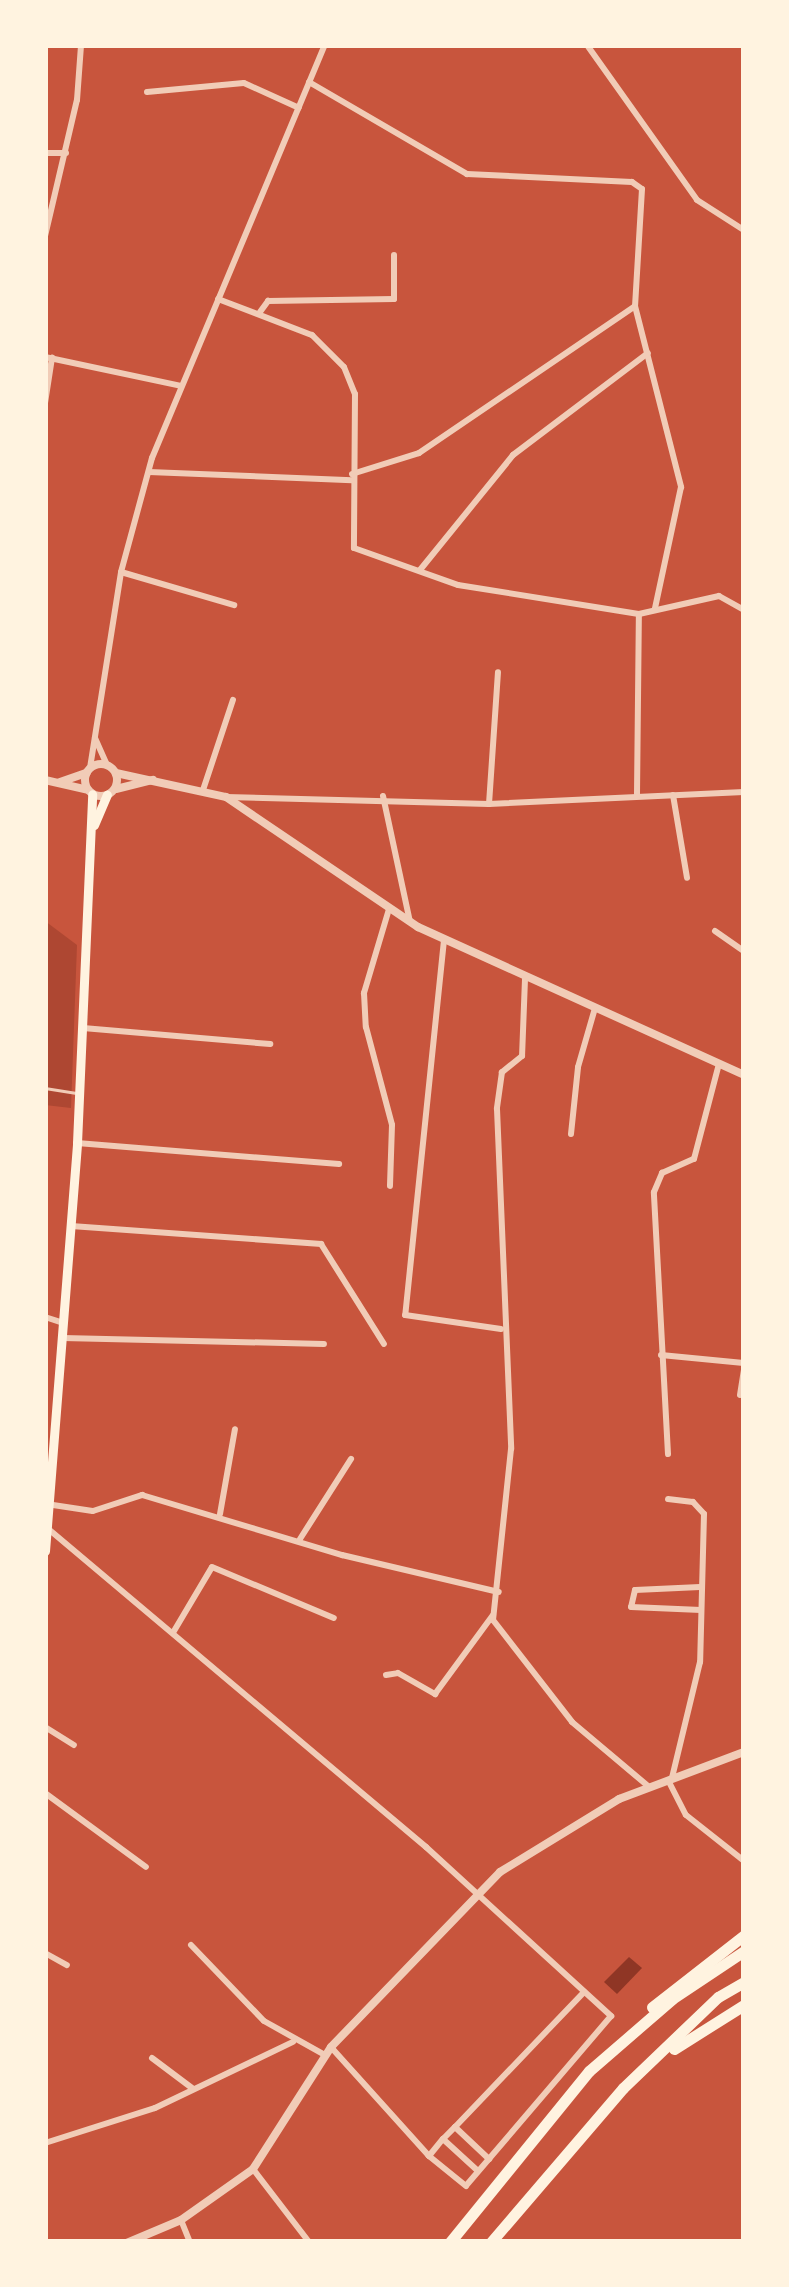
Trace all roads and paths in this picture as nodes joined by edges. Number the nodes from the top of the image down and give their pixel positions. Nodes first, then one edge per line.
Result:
1 (81, 45) edge
2 (325, 45) edge
3 (586, 45) edge
4 (310, 82) junction
5 (147, 92) dead end
6 (299, 108) junction
7 (45, 153) edge
8 (66, 153) junction
9 (744, 230) edge
10 (45, 236) edge
11 (394, 255) dead end
12 (218, 299) junction
13 (634, 306) junction
14 (260, 312) junction
15 (648, 352) junction
16 (48, 358) edge
17 (181, 386) junction
18 (45, 403) edge
19 (148, 472) junction
20 (352, 477) junction
21 (420, 570) junction
22 (121, 572) junction
23 (234, 605) dead end
24 (655, 608) junction
25 (744, 610) edge
26 (639, 614) junction
27 (498, 672) dead end
28 (233, 700) dead end
29 (94, 737) junction
30 (107, 765) junction
31 (88, 771) junction
32 (116, 772) junction
33 (45, 780) edge
34 (152, 780) junction
35 (60, 782) junction
36 (202, 790) junction
37 (90, 792) junction
38 (112, 792) junction
39 (744, 792) edge
40 (636, 794) junction
41 (672, 795) junction
42 (383, 796) junction
43 (226, 797) junction
44 (489, 804) junction
45 (93, 827) junction
46 (687, 878) dead end
47 (389, 909) junction
48 (410, 922) junction
49 (715, 931) dead end
50 (444, 940) junction
51 (744, 951) edge
52 (525, 979) junction
53 (595, 1008) junction
54 (82, 1028) junction
55 (270, 1044) dead end
56 (720, 1064) junction
57 (744, 1074) edge
58 (45, 1088) edge
59 (79, 1093) junction
60 (571, 1134) dead end
61 (77, 1143) junction
62 (340, 1164) dead end
63 (390, 1186) dead end
64 (71, 1226) junction
65 (45, 1317) edge
66 (64, 1324) junction
67 (501, 1329) junction
68 (63, 1338) junction
69 (324, 1344) dead end
70 (384, 1344) dead end
71 (660, 1355) junction
72 (744, 1366) edge
73 (740, 1395) dead end
74 (235, 1429) dead end
75 (668, 1454) dead end
76 (352, 1458) dead end
77 (668, 1499) dead end
78 (53, 1504) junction
79 (220, 1514) junction
80 (47, 1528) edge
81 (300, 1539) junction
82 (45, 1551) edge
83 (700, 1588) junction
84 (500, 1592) junction
85 (702, 1610) junction
86 (494, 1614) junction
87 (334, 1618) dead end
88 (174, 1631) junction
89 (386, 1675) dead end
90 (45, 1728) edge
91 (74, 1745) dead end
92 (744, 1752) edge
93 (670, 1779) junction
94 (648, 1786) junction
95 (45, 1793) edge
96 (744, 1861) edge
97 (146, 1867) dead end
98 (478, 1891) junction
99 (744, 1935) edge
100 (191, 1946) dead end
101 (744, 1951) edge
102 (45, 1953) edge
103 (67, 1965) dead end
104 (744, 1982) edge
105 (584, 1992) junction
106 (744, 2005) edge
107 (629, 2032) junction
108 (293, 2042) junction
109 (328, 2051) junction
110 (152, 2058) dead end
111 (192, 2088) junction
112 (623, 2088) junction
113 (455, 2127) junction
114 (443, 2139) junction
115 (45, 2143) edge
116 (429, 2156) junction
117 (489, 2158) junction
118 (253, 2169) junction
119 (478, 2171) junction
120 (181, 2220) junction
121 (129, 2242) edge
122 (190, 2242) edge
123 (309, 2242) edge
124 (450, 2242) edge
125 (491, 2242) edge

1 - 8 street
2 - 4 street
3 - 9 street
4 - 6 street
4 - 13 street
5 - 6 street
6 - 12 street
7 - 8 street
8 - 10 street
11 - 14 street
12 - 14 street
12 - 17 street
13 - 15 street
13 - 20 street
14 - 20 street
15 - 21 street
15 - 24 street
16 - 17 street
16 - 18 street
17 - 19 street
19 - 20 street
19 - 22 street
20 - 21 street
21 - 26 street
22 - 23 street
22 - 29 street
24 - 25 street
24 - 26 street
26 - 40 street
27 - 44 street
28 - 36 street
29 - 30 street
29 - 31 street
30 - 31 street
30 - 32 street
31 - 35 street
31 - 37 street
32 - 34 street
32 - 38 street
33 - 35 street
34 - 36 street
34 - 38 street
35 - 37 street
36 - 43 street
37 - 38 street
37 - 45 main road
38 - 45 main road
39 - 41 street
40 - 41 street
40 - 44 street
41 - 46 street
42 - 43 street
42 - 44 street
42 - 48 street
43 - 47 street
45 - 54 main road
47 - 48 street
47 - 63 street
48 - 50 street
49 - 51 street
50 - 52 street
50 - 67 street
52 - 53 street
52 - 67 street
53 - 56 street
53 - 60 street
54 - 55 street
54 - 59 main road
56 - 57 street
56 - 71 street
58 - 59 lane
59 - 61 main road
61 - 62 street
61 - 64 main road
64 - 66 main road
64 - 70 street
65 - 66 street
66 - 68 main road
67 - 84 street
68 - 69 street
68 - 78 main road
71 - 72 street
71 - 75 street
72 - 73 street
74 - 79 street
76 - 81 street
77 - 83 street
78 - 79 street
78 - 80 main road
79 - 81 street
80 - 82 main road
80 - 88 street
81 - 84 street
83 - 85 street
83 - 85 street
84 - 86 street
85 - 93 street
86 - 89 street
86 - 94 street
87 - 88 street
88 - 98 street
90 - 91 street
92 - 93 street
93 - 94 street
93 - 96 street
94 - 98 street
95 - 97 street
98 - 105 street
98 - 109 street
99 - 107 highway
100 - 108 street
101 - 107 highway
102 - 103 street
104 - 112 highway
105 - 113 street
105 - 117 street
106 - 112 highway
107 - 124 highway
108 - 109 street
108 - 111 street
109 - 116 street
109 - 118 street
110 - 111 street
111 - 115 street
112 - 125 highway
113 - 114 street
113 - 117 street
114 - 116 street
114 - 119 street
116 - 119 street
117 - 119 street
118 - 120 street
118 - 123 street
120 - 121 street
120 - 122 street

